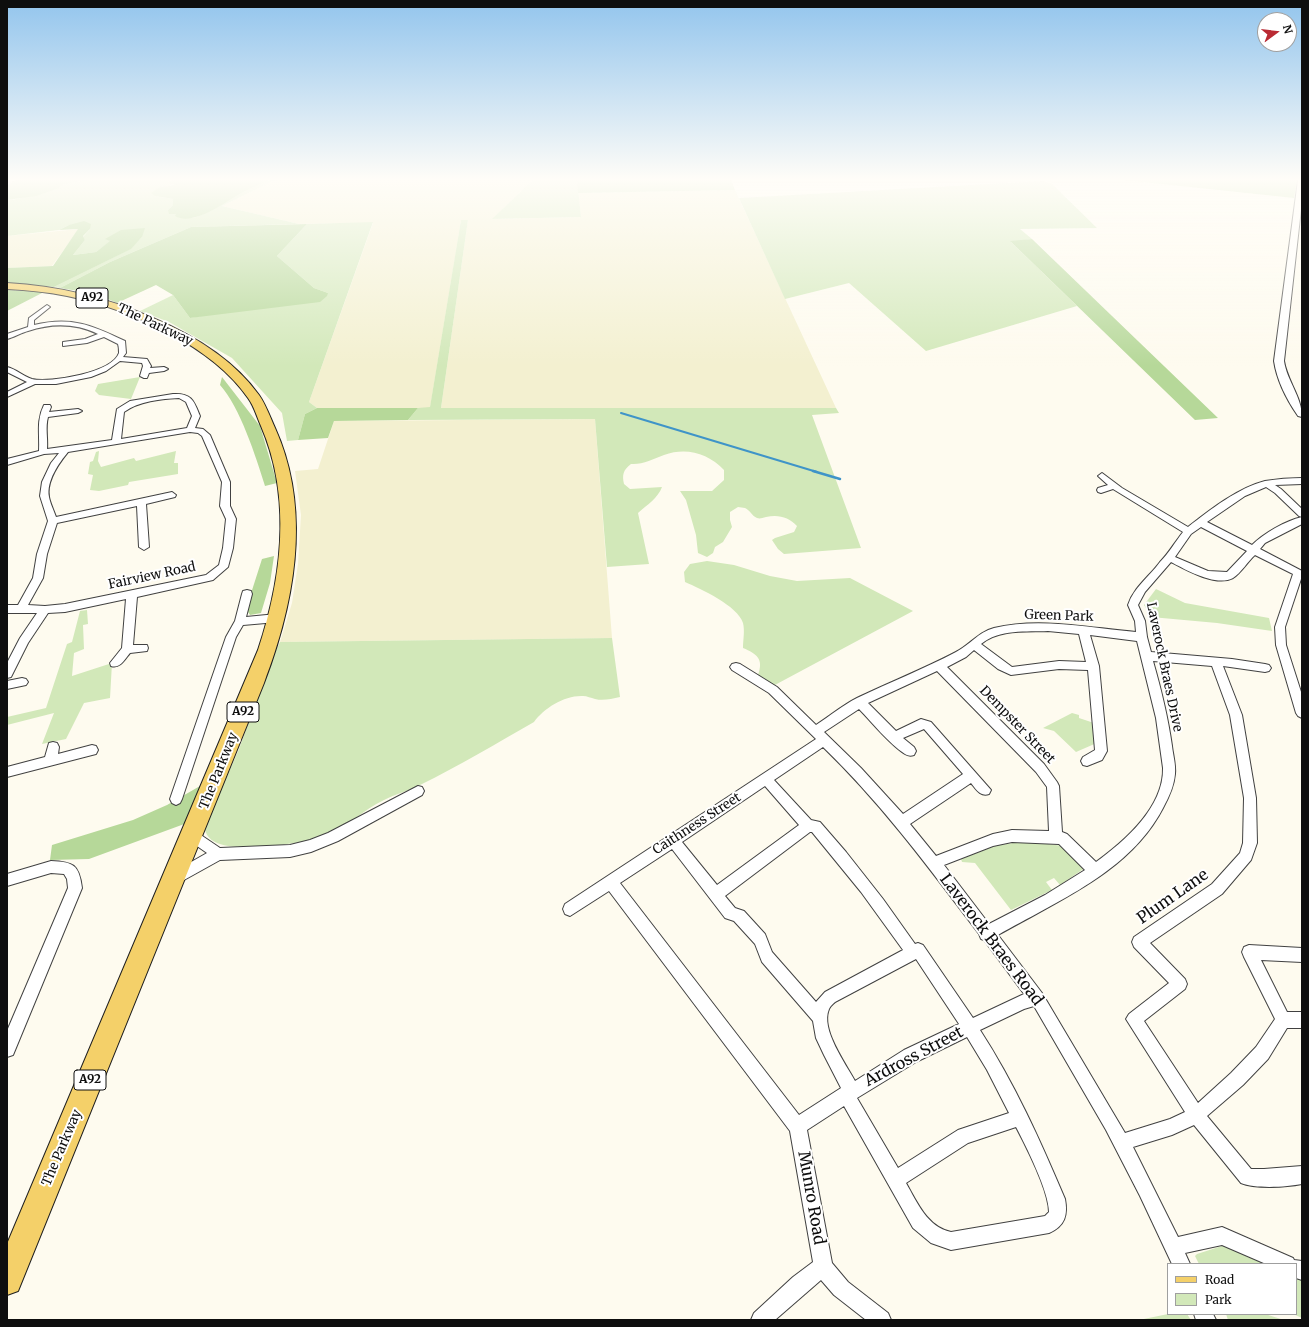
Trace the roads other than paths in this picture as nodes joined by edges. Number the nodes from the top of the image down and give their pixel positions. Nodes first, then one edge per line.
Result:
1 (1294, 242) edge
2 (7, 286) edge
3 (47, 307) dead end
4 (31, 328) junction
5 (104, 334) junction
6 (7, 337) edge
7 (66, 344) dead end
8 (121, 359) junction
9 (7, 369) edge
10 (164, 369) dead end
11 (32, 382) junction
12 (7, 395) edge
13 (78, 411) dead end
14 (1302, 414) edge
15 (190, 430) junction
16 (116, 442) junction
17 (66, 449) junction
18 (43, 452) junction
19 (7, 462) edge
20 (1102, 476) dead end
21 (1302, 481) edge
22 (1266, 484) junction
23 (1114, 486) junction
24 (1101, 490) dead end
25 (172, 495) dead end
26 (141, 502) junction
27 (1302, 514) edge
28 (1302, 520) edge
29 (53, 521) junction
30 (1201, 523) junction
31 (1189, 531) junction
32 (144, 547) dead end
33 (1254, 550) junction
34 (1170, 558) junction
35 (132, 594) junction
36 (247, 594) dead end
37 (21, 608) junction
38 (7, 609) edge
39 (45, 610) junction
40 (277, 618) junction
41 (240, 620) junction
42 (1083, 630) junction
43 (1141, 637) junction
44 (973, 644) junction
45 (143, 648) dead end
46 (127, 649) junction
47 (1147, 656) junction
48 (1216, 662) junction
49 (115, 663) dead end
50 (939, 666) junction
51 (1093, 666) junction
52 (736, 667) dead end
53 (1266, 668) dead end
54 (7, 674) edge
55 (22, 682) dead end
56 (7, 685) edge
57 (860, 702) junction
58 (1302, 713) edge
59 (820, 736) junction
60 (894, 737) junction
61 (53, 746) dead end
62 (92, 750) dead end
63 (910, 751) dead end
64 (51, 760) junction
65 (1087, 761) dead end
66 (7, 772) edge
67 (972, 775) junction
68 (766, 779) junction
69 (985, 790) dead end
70 (418, 791) dead end
71 (176, 799) dead end
72 (902, 822) junction
73 (808, 826) junction
74 (192, 835) junction
75 (1056, 838) junction
76 (673, 840) junction
77 (218, 854) junction
78 (933, 863) junction
79 (1095, 871) junction
80 (7, 880) edge
81 (173, 880) junction
82 (611, 882) junction
83 (716, 894) junction
84 (570, 909) dead end
85 (986, 934) junction
86 (913, 953) junction
87 (1302, 955) edge
88 (1037, 998) junction
89 (820, 1018) junction
90 (1283, 1020) junction
91 (1302, 1020) edge
92 (969, 1027) junction
93 (7, 1049) edge
94 (849, 1093) junction
95 (1196, 1115) junction
96 (1021, 1117) junction
97 (797, 1126) junction
98 (1122, 1142) junction
99 (1302, 1175) edge
100 (895, 1180) junction
101 (1173, 1247) junction
102 (1181, 1263) edge
103 (1285, 1263) edge
104 (822, 1266) junction
105 (7, 1280) edge
106 (761, 1320) edge
107 (881, 1320) edge

1 - 14 street
2 - 40 main road, The Parkway / A92
3 - 4 street
4 - 5 street
4 - 6 street
5 - 7 street
5 - 8 street
8 - 10 street
8 - 11 street
9 - 11 street
11 - 12 street
13 - 18 street
15 - 16 street
15 - 16 street
15 - 35 street, Fairview Road
16 - 17 street
17 - 18 street
17 - 29 street
18 - 19 street
20 - 23 street
21 - 22 street, Laverock Braes Drive
22 - 27 street
22 - 30 street, Laverock Braes Drive
23 - 24 street
23 - 31 street
25 - 26 street
26 - 29 street
26 - 32 street
28 - 33 street
29 - 37 street
30 - 31 street, Laverock Braes Drive
30 - 33 street
31 - 34 street, Laverock Braes Drive
33 - 34 street
33 - 58 street
34 - 43 street, Laverock Braes Drive
35 - 39 street, Fairview Road
35 - 46 street
36 - 41 street
37 - 38 street, Fairview Road
37 - 39 street, Fairview Road
39 - 54 street
40 - 41 street
40 - 74 main road, The Parkway / A92
41 - 71 street
42 - 43 street, Green Park
42 - 44 street, Green Park
42 - 51 street
43 - 47 street, Laverock Braes Drive
44 - 50 street, Green Park
44 - 51 street
45 - 46 street
46 - 49 street
47 - 48 street
47 - 79 street, Laverock Braes Drive
48 - 53 street
48 - 95 street, Plum Lane
50 - 57 street, Green Park
50 - 75 street, Dempster Street
51 - 65 street
52 - 59 street, Laverock Braes Road
55 - 56 street
57 - 59 street, Caithness Street
57 - 60 street
59 - 68 street, Caithness Street
59 - 72 street, Laverock Braes Road
60 - 63 street
60 - 67 street
61 - 64 street
62 - 64 street
64 - 66 street
67 - 69 street
67 - 72 street
68 - 73 street
68 - 76 street, Caithness Street
70 - 77 street
72 - 78 street, Laverock Braes Road
73 - 83 street
73 - 86 street
74 - 77 street
74 - 81 main road, The Parkway / A92
75 - 78 street
75 - 79 street
76 - 82 street, Caithness Street
76 - 83 street
77 - 81 street
78 - 85 street, Laverock Braes Road
79 - 85 street, Laverock Braes Drive
80 - 93 street
81 - 105 main road, The Parkway / A92
82 - 84 street, Caithness Street
82 - 97 street, Munro Road
83 - 89 street
85 - 88 street, Laverock Braes Road
86 - 89 street
86 - 92 street
87 - 90 street
88 - 92 street, Ardross Street
88 - 98 street, Laverock Braes Road
89 - 94 street
90 - 91 street
90 - 95 street
92 - 94 street, Ardross Street
92 - 96 street
94 - 97 street, Ardross Street
94 - 100 street
95 - 98 street
95 - 99 street
96 - 100 street
96 - 100 street
97 - 104 street, Munro Road
98 - 101 street, Laverock Braes Road
101 - 102 street, Laverock Braes Road
101 - 103 street
104 - 106 street
104 - 107 street, Munro Road

